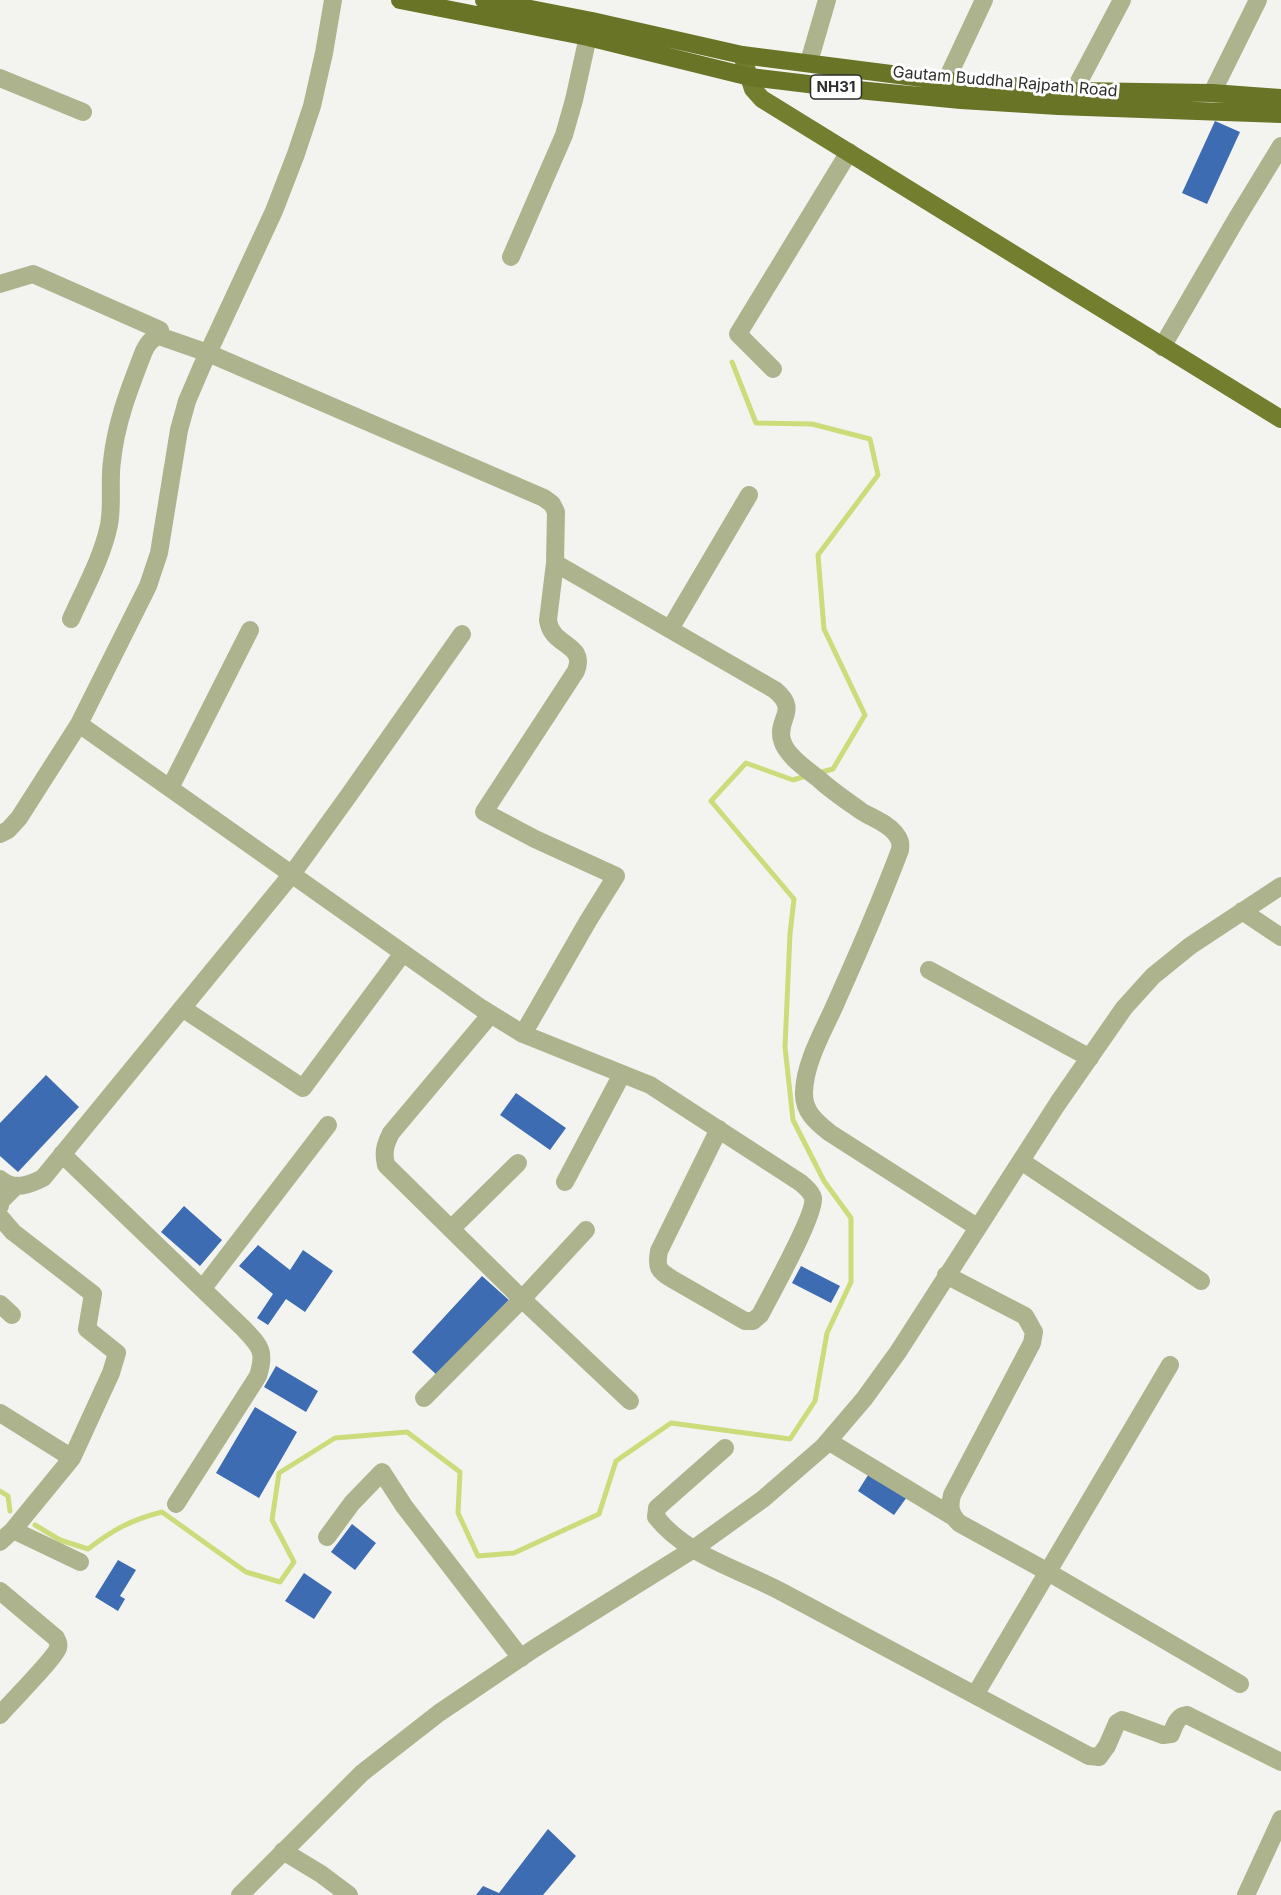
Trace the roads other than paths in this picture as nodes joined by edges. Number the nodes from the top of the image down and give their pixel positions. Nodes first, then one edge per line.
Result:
1 (333, 0) edge
2 (400, 0) edge
3 (484, 0) edge
4 (827, 0) edge
5 (984, 0) edge
6 (1122, 0) edge
7 (1258, 0) edge
8 (590, 29) junction
9 (742, 55) junction
10 (809, 62) junction
11 (750, 77) junction
12 (0, 78) edge
13 (946, 81) junction
14 (1074, 91) junction
15 (1212, 93) junction
16 (1281, 98) edge
17 (83, 112) dead end
18 (1281, 114) edge
19 (1281, 146) edge
20 (849, 152) junction
21 (511, 257) dead end
22 (0, 284) edge
23 (160, 330) dead end
24 (1162, 346) junction
25 (208, 353) junction
26 (773, 369) dead end
27 (1281, 419) edge
28 (749, 495) dead end
29 (555, 563) junction
30 (71, 619) dead end
31 (670, 629) junction
32 (250, 630) dead end
33 (462, 634) dead end
34 (79, 724) junction
35 (170, 788) junction
36 (0, 834) edge
37 (292, 874) junction
38 (1281, 886) edge
39 (1242, 911) junction
40 (1281, 938) edge
41 (403, 952) junction
42 (929, 970) dead end
43 (182, 1008) junction
44 (490, 1014) junction
45 (523, 1034) junction
46 (1090, 1058) junction
47 (622, 1074) junction
48 (328, 1125) dead end
49 (719, 1129) junction
50 (62, 1154) junction
51 (1021, 1161) junction
52 (518, 1163) dead end
53 (565, 1182) dead end
54 (8, 1183) edge
55 (0, 1206) edge
56 (0, 1217) edge
57 (977, 1227) junction
58 (451, 1230) junction
59 (586, 1230) dead end
60 (946, 1275) junction
61 (1201, 1281) dead end
62 (203, 1288) junction
63 (522, 1299) junction
64 (1170, 1365) dead end
65 (424, 1398) dead end
66 (630, 1401) dead end
67 (0, 1413) edge
68 (828, 1441) junction
69 (725, 1448) dead end
70 (72, 1458) junction
71 (176, 1504) dead end
72 (952, 1516) junction
73 (6, 1536) edge
74 (327, 1537) dead end
75 (692, 1550) junction
76 (80, 1562) dead end
77 (1048, 1572) junction
78 (0, 1591) edge
79 (521, 1658) junction
80 (1240, 1684) dead end
81 (975, 1695) junction
82 (0, 1715) edge
83 (1281, 1762) edge
84 (1281, 1819) edge
85 (283, 1851) junction
86 (240, 1895) edge
87 (349, 1895) edge
88 (1246, 1895) edge

1 - 25 street
2 - 8 highway, NH31
3 - 8 highway, Gautam Buddha Rajpath Road / NH31
4 - 10 street
5 - 13 street
6 - 14 street
7 - 15 street
8 - 9 highway, Gautam Buddha Rajpath Road / NH31
8 - 11 highway, NH31
8 - 21 street
9 - 10 highway, Gautam Buddha Rajpath Road / NH31
9 - 11 main road
10 - 13 highway, Gautam Buddha Rajpath Road / NH31
11 - 18 highway, NH31
11 - 20 main road
12 - 17 street
13 - 14 highway, Gautam Buddha Rajpath Road / NH31
14 - 15 highway, Gautam Buddha Rajpath Road / NH31
15 - 16 highway, Gautam Buddha Rajpath Road / NH31
19 - 24 street
20 - 24 main road
20 - 26 street
22 - 23 street
24 - 27 main road
25 - 29 street
25 - 30 street
25 - 34 street
28 - 31 street
29 - 31 street
29 - 45 street
31 - 57 street
32 - 35 street
33 - 37 street
34 - 35 street
34 - 36 street
35 - 37 street
37 - 41 street
37 - 43 street
38 - 39 street
39 - 40 street
39 - 46 street
41 - 43 street
41 - 44 street
42 - 46 street
43 - 50 street
44 - 45 street
44 - 58 street
45 - 47 street
46 - 51 street
47 - 49 street
47 - 53 street
48 - 62 street
49 - 49 street
50 - 54 street
50 - 62 street
51 - 57 street
51 - 61 street
52 - 58 street
54 - 55 street
56 - 70 street
57 - 60 street
58 - 63 street
59 - 63 street
60 - 68 street
60 - 72 street
62 - 71 street
63 - 65 street
63 - 66 street
64 - 77 street
67 - 70 street
68 - 72 street
68 - 75 street
69 - 75 street
70 - 73 street
72 - 77 street
73 - 76 street
74 - 79 street
75 - 79 street
75 - 81 street
77 - 80 street
77 - 81 street
78 - 82 street
79 - 85 street
81 - 83 street
84 - 88 street
85 - 86 street
85 - 87 street

